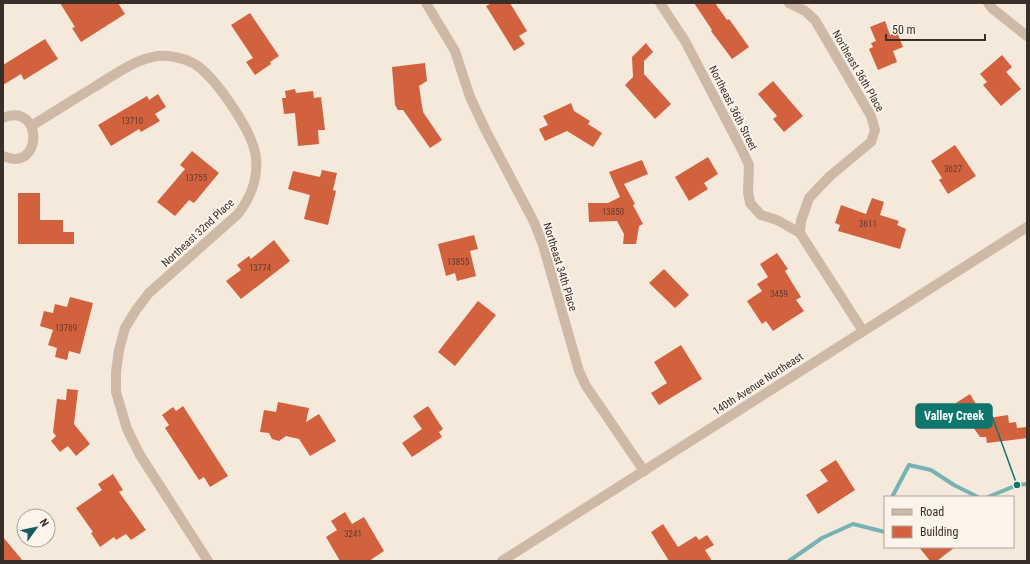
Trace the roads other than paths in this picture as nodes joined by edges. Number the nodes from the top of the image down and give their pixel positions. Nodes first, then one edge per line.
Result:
1 (426, 3) edge
2 (660, 3) edge
3 (789, 3) edge
4 (988, 3) edge
5 (1027, 36) edge
6 (3, 118) edge
7 (31, 126) junction
8 (3, 156) edge
9 (1027, 227) edge
10 (800, 233) junction
11 (863, 331) junction
12 (644, 470) junction
13 (208, 561) edge
14 (502, 561) edge

1 - 12 street, Northeast 34th Place
2 - 10 street, Northeast 36th Street
3 - 10 street, Northeast 36th Place
4 - 5 street
6 - 7 street
7 - 8 street
7 - 13 street, Northeast 32nd Place
9 - 11 street, 140th Avenue Northeast
10 - 11 street, Northeast 36th Street
11 - 12 street, 140th Avenue Northeast
12 - 14 street, 140th Avenue Northeast

